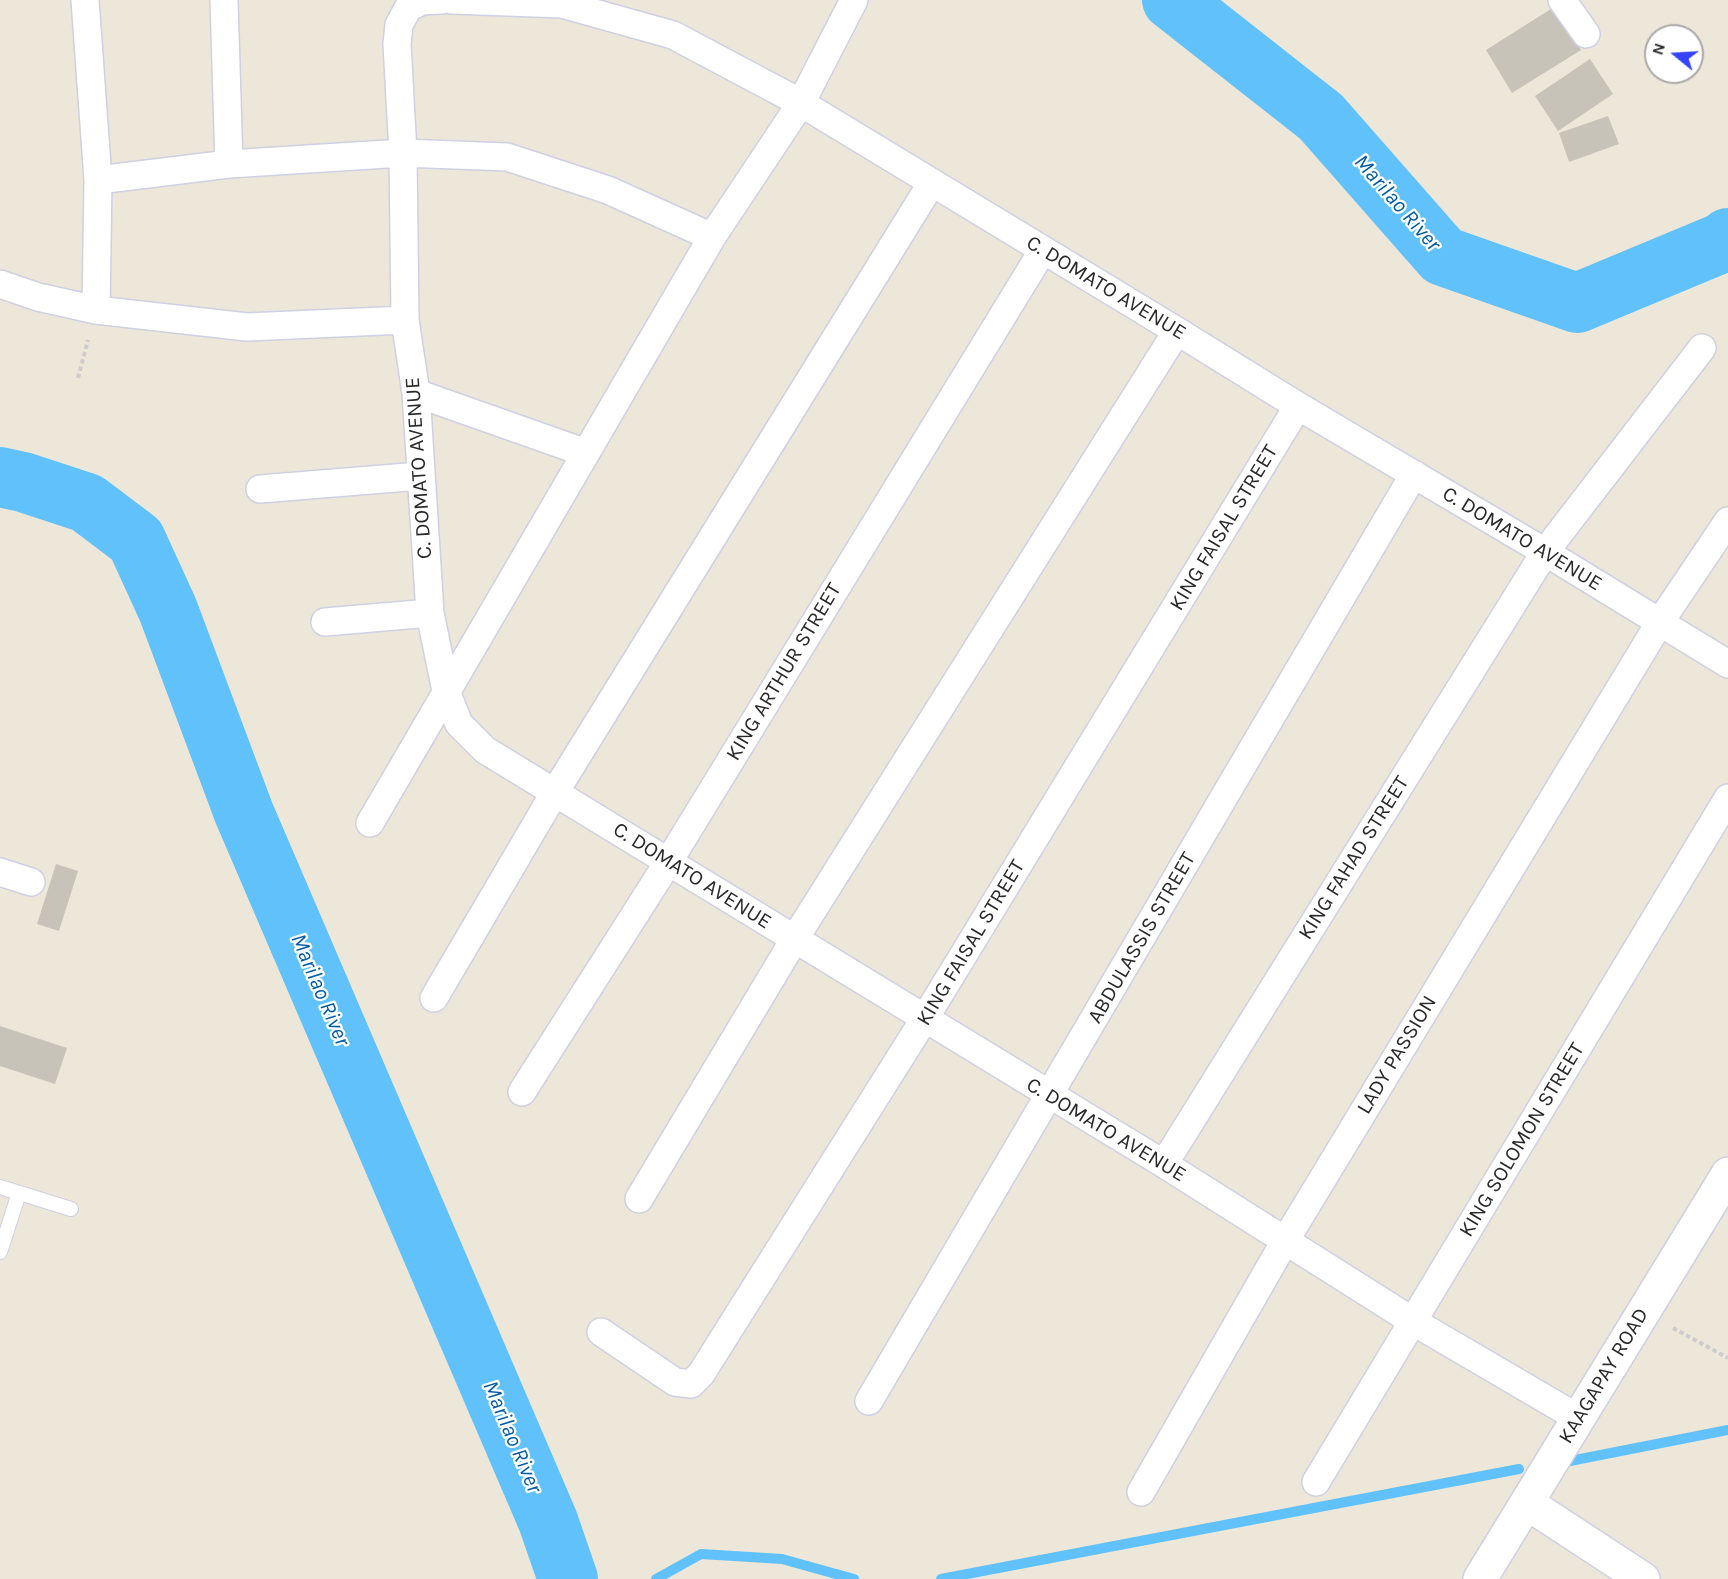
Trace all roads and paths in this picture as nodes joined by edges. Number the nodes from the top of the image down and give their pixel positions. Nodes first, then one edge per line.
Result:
1 (85, 0) edge
2 (224, 0) edge
3 (442, 0) edge
4 (452, 0) edge
5 (854, 0) edge
6 (1562, 0) edge
7 (1586, 34) dead end
8 (801, 103) junction
9 (403, 153) junction
10 (229, 164) junction
11 (98, 180) junction
12 (931, 183) junction
13 (712, 237) junction
14 (1043, 250) junction
15 (0, 284) edge
16 (96, 310) junction
17 (405, 320) junction
18 (1177, 331) junction
19 (1702, 348) dead end
20 (78, 378) dead end
21 (416, 393) junction
22 (1298, 406) junction
23 (586, 453) junction
24 (1414, 474) junction
25 (420, 476) junction
26 (260, 489) dead end
27 (1728, 520) edge
28 (1545, 552) junction
29 (430, 613) junction
30 (325, 622) dead end
31 (1660, 622) junction
32 (1728, 664) edge
33 (446, 691) junction
34 (555, 792) junction
35 (1728, 798) edge
36 (370, 824) dead end
37 (669, 861) junction
38 (0, 872) edge
39 (31, 882) dead end
40 (794, 939) junction
41 (434, 998) dead end
42 (925, 1018) junction
43 (522, 1092) dead end
44 (1049, 1096) junction
45 (1164, 1164) junction
46 (1728, 1174) edge
47 (0, 1187) edge
48 (19, 1192) junction
49 (639, 1199) dead end
50 (71, 1209) dead end
51 (1285, 1241) junction
52 (0, 1252) edge
53 (1644, 1311) junction
54 (1414, 1322) junction
55 (601, 1332) dead end
56 (1728, 1358) edge
57 (868, 1401) dead end
58 (1578, 1418) junction
59 (1316, 1482) dead end
60 (1141, 1492) dead end
61 (1527, 1503) junction
62 (1480, 1579) edge
63 (1643, 1579) edge

1 - 11 street
2 - 10 street
3 - 9 street, C. DOMATO AVENUE
4 - 8 street, C. DOMATO AVENUE
5 - 8 street
6 - 7 street
8 - 12 street, C. DOMATO AVENUE
8 - 13 street
9 - 10 street
9 - 13 street
9 - 17 street, C. DOMATO AVENUE
10 - 11 street
11 - 16 street
12 - 14 street, C. DOMATO AVENUE
12 - 34 street
13 - 23 street
14 - 18 street, C. DOMATO AVENUE
14 - 37 street, KING ARTHUR STREET
15 - 16 street
16 - 17 street
16 - 20 path
17 - 21 street, C. DOMATO AVENUE
18 - 22 street, C. DOMATO AVENUE
18 - 40 street
19 - 28 street, KING FAHAD STREET
21 - 23 street
21 - 25 street, C. DOMATO AVENUE
22 - 24 street, C. DOMATO AVENUE
22 - 42 street, KING FAISAL STREET
23 - 33 street
24 - 28 street, C. DOMATO AVENUE
24 - 44 street, ABDULASSIS STREET
25 - 26 street
25 - 29 street, C. DOMATO AVENUE
27 - 31 street, LADY PASSION
28 - 31 street, C. DOMATO AVENUE
28 - 45 street, KING FAHAD STREET
29 - 30 street
29 - 33 street, C. DOMATO AVENUE
31 - 32 street, C. DOMATO AVENUE
31 - 51 street, LADY PASSION
33 - 34 street, C. DOMATO AVENUE
33 - 36 street
34 - 37 street, C. DOMATO AVENUE
34 - 41 street
35 - 54 street, KING SOLOMON STREET
37 - 40 street, C. DOMATO AVENUE
37 - 43 street, KING ARTHUR STREET
38 - 39 street
40 - 42 street, C. DOMATO AVENUE
40 - 49 street
42 - 44 street, C. DOMATO AVENUE
42 - 55 street, KING FAISAL STREET
44 - 45 street, C. DOMATO AVENUE
44 - 57 street, ABDULASSIS STREET
45 - 51 street, C. DOMATO AVENUE
46 - 53 street, KAAGAPAY ROAD
47 - 48 lane
48 - 50 lane
48 - 52 lane
51 - 54 street, C. DOMATO AVENUE
51 - 60 street, LADY PASSION
53 - 56 path
53 - 58 street, KAAGAPAY ROAD
54 - 58 street, C. DOMATO AVENUE
54 - 59 street, KING SOLOMON STREET
58 - 61 street, KAAGAPAY ROAD
61 - 62 street, KAAGAPAY ROAD
61 - 63 street

